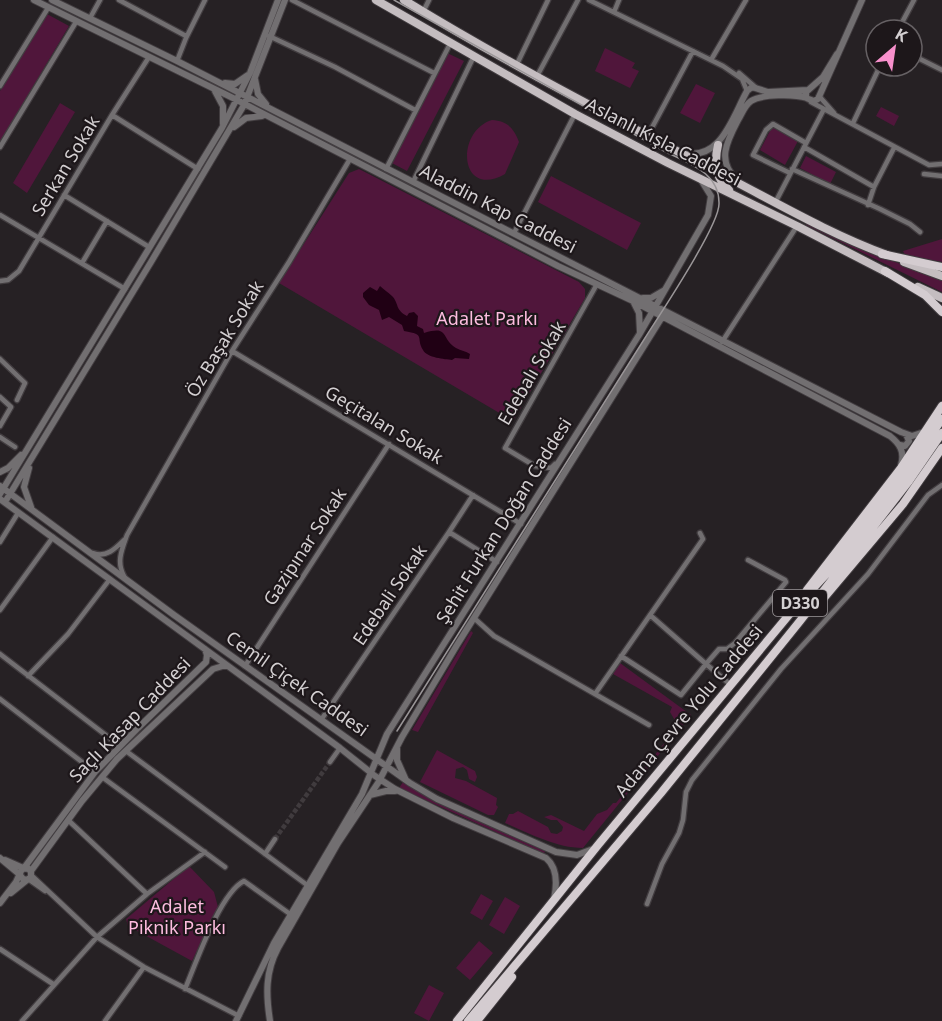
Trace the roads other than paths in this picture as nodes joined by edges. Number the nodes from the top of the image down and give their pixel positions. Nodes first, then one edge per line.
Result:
1 (34, 0) edge
2 (52, 0) edge
3 (100, 0) edge
4 (119, 0) edge
5 (278, 0) edge
6 (285, 0) edge
7 (292, 0) edge
8 (376, 0) edge
9 (404, 0) edge
10 (429, 0) edge
11 (548, 0) edge
12 (578, 0) edge
13 (589, 0) edge
14 (619, 0) edge
15 (746, 0) edge
16 (862, 0) edge
17 (914, 0) edge
18 (202, 1) edge
19 (48, 8) junction
20 (423, 12) junction
21 (614, 12) junction
22 (90, 18) junction
23 (904, 18) edge
24 (76, 22) junction
25 (186, 36) junction
26 (269, 36) junction
27 (451, 42) junction
28 (693, 51) junction
29 (837, 54) junction
30 (474, 56) junction
31 (149, 57) junction
32 (711, 60) junction
33 (177, 61) junction
34 (924, 61) edge
35 (516, 66) junction
36 (723, 66) junction
37 (942, 70) edge
38 (252, 74) junction
39 (434, 74) junction
40 (536, 78) junction
41 (874, 78) edge
42 (216, 81) junction
43 (0, 86) edge
44 (212, 88) junction
45 (757, 89) junction
46 (809, 89) junction
47 (747, 91) junction
48 (240, 93) junction
49 (819, 95) junction
50 (248, 97) junction
51 (755, 99) junction
52 (808, 99) junction
53 (237, 100) junction
54 (244, 105) junction
55 (271, 109) junction
56 (415, 110) junction
57 (824, 110) junction
58 (575, 114) junction
59 (112, 115) junction
60 (267, 116) junction
61 (839, 116) junction
62 (853, 123) junction
63 (225, 130) junction
64 (647, 137) junction
65 (717, 145) junction
66 (805, 145) junction
67 (0, 147) edge
68 (894, 148) junction
69 (677, 151) junction
70 (350, 159) junction
71 (942, 164) edge
72 (198, 169) junction
73 (386, 169) junction
74 (791, 171) junction
75 (717, 172) junction
76 (924, 174) dead end
77 (942, 176) edge
78 (701, 180) junction
79 (413, 182) junction
80 (874, 187) junction
81 (747, 188) junction
82 (64, 195) junction
83 (738, 196) junction
84 (775, 203) junction
85 (868, 205) junction
86 (0, 215) edge
87 (107, 221) junction
88 (797, 226) junction
89 (920, 232) dead end
90 (514, 234) junction
91 (39, 238) junction
92 (149, 247) junction
93 (882, 254) junction
94 (81, 263) junction
95 (942, 267) edge
96 (885, 272) junction
97 (942, 276) edge
98 (0, 281) edge
99 (597, 284) junction
100 (666, 288) junction
101 (125, 289) junction
102 (641, 297) junction
103 (942, 298) edge
104 (633, 301) junction
105 (655, 309) junction
106 (942, 312) edge
107 (664, 314) junction
108 (639, 335) junction
109 (721, 344) junction
110 (232, 351) junction
111 (0, 359) edge
112 (0, 397) edge
113 (17, 400) dead end
114 (942, 405) edge
115 (939, 417) edge
116 (0, 426) edge
117 (929, 426) junction
118 (942, 433) edge
119 (906, 434) junction
120 (0, 436) edge
121 (389, 444) junction
122 (900, 445) junction
123 (30, 446) junction
124 (15, 447) dead end
125 (942, 448) edge
126 (33, 455) junction
127 (562, 458) junction
128 (901, 468) junction
129 (0, 472) edge
130 (942, 485) edge
131 (10, 493) junction
132 (473, 495) junction
133 (1, 496) edge
134 (33, 510) junction
135 (18, 513) junction
136 (521, 524) junction
137 (449, 532) junction
138 (700, 533) dead end
139 (127, 535) junction
140 (53, 537) junction
141 (0, 542) edge
142 (86, 550) junction
143 (748, 560) dead end
144 (497, 562) junction
145 (110, 579) junction
146 (126, 579) junction
147 (0, 610) edge
148 (793, 610) junction
149 (650, 615) junction
150 (474, 618) junction
151 (800, 621) junction
152 (205, 648) junction
153 (0, 654) edge
154 (621, 656) junction
155 (206, 662) junction
156 (706, 664) junction
157 (228, 665) junction
158 (245, 666) junction
159 (215, 667) junction
160 (28, 676) junction
161 (731, 685) junction
162 (595, 694) junction
163 (0, 699) edge
164 (321, 720) junction
165 (649, 725) dead end
166 (387, 734) junction
167 (402, 737) junction
168 (383, 742) junction
169 (397, 745) junction
170 (123, 748) junction
171 (340, 748) junction
172 (362, 748) junction
173 (377, 756) junction
174 (353, 758) junction
175 (330, 762) tunnel mouth
176 (386, 766) junction
177 (368, 771) junction
178 (95, 772) junction
179 (102, 777) junction
180 (379, 780) junction
181 (408, 781) junction
182 (398, 791) junction
183 (369, 795) junction
184 (68, 820) junction
185 (275, 839) tunnel mouth
186 (598, 845) junction
187 (551, 850) junction
188 (205, 852) junction
189 (265, 854) junction
190 (546, 858) junction
191 (1, 859) edge
192 (225, 867) dead end
193 (21, 871) junction
194 (29, 876) junction
195 (307, 885) junction
196 (147, 894) junction
197 (5, 897) junction
198 (553, 902) junction
199 (0, 903) edge
200 (647, 904) dead end
201 (290, 914) junction
202 (97, 937) junction
203 (0, 949) edge
204 (509, 956) junction
205 (523, 956) junction
206 (144, 967) junction
207 (53, 984) junction
208 (185, 989) junction
209 (237, 1018) edge
210 (22, 1021) edge
211 (105, 1021) edge
212 (245, 1021) edge
213 (270, 1021) edge
214 (450, 1021) edge
215 (456, 1021) edge
216 (468, 1021) edge
217 (477, 1021) edge

1 - 19 street, Aladdin Kap Caddesi
2 - 22 street, Aladdin Kap Caddesi
3 - 22 street
4 - 25 street
5 - 38 street
6 - 26 street
7 - 39 street
8 - 27 main road, Aslanlı Kışla Caddesi
9 - 20 main road, Aslanlı Kışla Caddesi
10 - 20 street
11 - 35 street
12 - 40 street
13 - 21 street
14 - 21 street
15 - 32 street
16 - 29 street
17 - 23 street
18 - 25 street
19 - 24 street, Aladdin Kap Caddesi
19 - 43 street
20 - 35 main road, Aslanlı Kışla Caddesi
21 - 28 street
22 - 33 street, Aladdin Kap Caddesi
24 - 31 street, Aladdin Kap Caddesi
24 - 67 street
25 - 33 street
26 - 38 street
26 - 56 street
27 - 30 main road, Aslanlı Kışla Caddesi
27 - 39 street
28 - 32 street
28 - 64 street
29 - 46 street
29 - 49 street
30 - 58 main road, Aslanlı Kışla Caddesi
30 - 79 street
31 - 44 street, Aladdin Kap Caddesi
31 - 59 street, Serkan Sokak
32 - 36 street
33 - 42 street, Aladdin Kap Caddesi
34 - 37 street
35 - 40 main road, Aslanlı Kışla Caddesi
36 - 45 street
36 - 47 street
38 - 42 street
38 - 48 street
38 - 50 street
38 - 55 street
39 - 56 street
40 - 64 main road, Aslanlı Kışla Caddesi
41 - 62 street
42 - 48 street, Aladdin Kap Caddesi
44 - 53 street, Aladdin Kap Caddesi
44 - 63 street
45 - 46 street
45 - 47 street
45 - 51 street
46 - 49 street
46 - 52 street
47 - 51 street
47 - 65 street
48 - 50 street, Aladdin Kap Caddesi
48 - 53 street
49 - 52 street
49 - 61 street
50 - 54 street
50 - 55 street, Aladdin Kap Caddesi
51 - 52 street
51 - 81 street
52 - 57 street
53 - 54 street, Aladdin Kap Caddesi
53 - 63 street
54 - 60 street, Aladdin Kap Caddesi
54 - 63 street
55 - 73 street, Aladdin Kap Caddesi
56 - 73 street
57 - 61 street
57 - 66 street
58 - 78 main road, Aslanlı Kışla Caddesi
58 - 90 street
59 - 72 street
59 - 82 street, Serkan Sokak
60 - 63 street
60 - 70 street, Aladdin Kap Caddesi
61 - 62 street
62 - 68 street
63 - 72 street
63 - 126 street
64 - 69 main road, Aslanlı Kışla Caddesi
65 - 69 street
65 - 75 main road
66 - 74 street
66 - 74 street
66 - 80 street
68 - 71 street
68 - 80 street
69 - 75 main road, Aslanlı Kışla Caddesi
70 - 99 street, Aladdin Kap Caddesi
70 - 110 street, Öz Başak Sokak
72 - 92 street
73 - 79 street, Aladdin Kap Caddesi
74 - 84 street
74 - 85 street
75 - 81 main road, Aslanlı Kışla Caddesi
75 - 83 main road
76 - 77 street
78 - 83 main road, Aslanlı Kışla Caddesi
78 - 100 street, Şehit Furkan Doğan Caddesi
79 - 90 street, Aladdin Kap Caddesi
80 - 85 street
81 - 84 main road, Aslanlı Kışla Caddesi
82 - 87 street
82 - 91 street, Serkan Sokak
82 - 92 street
83 - 88 main road, Aslanlı Kışla Caddesi
84 - 93 main road, Aslanlı Kışla Caddesi
85 - 89 street
86 - 91 street
87 - 92 street
87 - 94 street
88 - 96 main road, Aslanlı Kışla Caddesi
88 - 109 street
90 - 102 street, Aladdin Kap Caddesi
91 - 94 street
91 - 98 street, Serkan Sokak
92 - 101 street
93 - 95 highway
93 - 97 main road, Aslanlı Kışla Caddesi
94 - 101 street
96 - 103 main road, Aslanlı Kışla Caddesi
96 - 106 highway
99 - 104 street, Aladdin Kap Caddesi
99 - 127 street, Edebalı Sokak
100 - 102 street
100 - 105 street, Şehit Furkan Doğan Caddesi
101 - 123 street
102 - 105 street, Aladdin Kap Caddesi
104 - 105 street, Aladdin Kap Caddesi
104 - 108 street
105 - 107 street, Aladdin Kap Caddesi
105 - 108 street, Şehit Furkan Doğan Caddesi
107 - 109 street, Aladdin Kap Caddesi
107 - 150 street, Şehit Furkan Doğan Caddesi
108 - 127 street, Şehit Furkan Doğan Caddesi
109 - 119 street, Aladdin Kap Caddesi
109 - 122 street, Aladdin Kap Caddesi
110 - 121 street, Geçitalan Sokak
110 - 139 street, Öz Başak Sokak
111 - 113 street
112 - 116 street
114 - 115 highway
115 - 117 highway
115 - 148 highway, Adana Çevre Yolu Caddesi / D330
117 - 119 street
117 - 128 highway
118 - 151 highway, Adana Çevre Yolu Caddesi / D330
119 - 122 street
120 - 124 street
121 - 132 street, Geçitalan Sokak
121 - 158 street, Gazipınar Sokak
122 - 128 street
123 - 129 street
123 - 133 street
125 - 151 highway
126 - 131 street
126 - 134 street
127 - 136 street, Şehit Furkan Doğan Caddesi
128 - 148 highway
130 - 200 street
131 - 133 street
131 - 133 street, Cemil Çiçek Caddesi
131 - 134 street, Cemil Çiçek Caddesi
132 - 136 street, Geçitalan Sokak
132 - 137 street
133 - 135 street, Cemil Çiçek Caddesi
134 - 142 street, Cemil Çiçek Caddesi
135 - 140 street, Cemil Çiçek Caddesi
135 - 141 street
136 - 144 street, Şehit Furkan Doğan Caddesi
137 - 144 street, Edebali Sokak
137 - 164 street, Edebali Sokak
138 - 149 street
139 - 142 street
139 - 146 street
140 - 145 street, Cemil Çiçek Caddesi
140 - 147 street
142 - 146 street, Cemil Çiçek Caddesi
143 - 156 street
144 - 166 street, Şehit Furkan Doğan Caddesi
145 - 152 street, Cemil Çiçek Caddesi
145 - 160 street
146 - 158 street, Cemil Çiçek Caddesi
148 - 161 highway, Adana Çevre Yolu Caddesi / D330
149 - 154 street
149 - 156 street
150 - 162 street
150 - 167 street, Şehit Furkan Doğan Caddesi
151 - 205 highway, Adana Çevre Yolu Caddesi / D330
152 - 155 street, Saçlı Kasap Caddesi
152 - 157 street, Cemil Çiçek Caddesi
153 - 160 street
154 - 156 street
154 - 162 street
155 - 159 street
155 - 170 street, Saçlı Kasap Caddesi
156 - 161 street
157 - 159 street, Saçlı Kasap Caddesi
157 - 171 street, Cemil Çiçek Caddesi
158 - 164 street, Cemil Çiçek Caddesi
159 - 170 street, Saçlı Kasap Caddesi
160 - 170 street
161 - 186 highway, Adana Çevre Yolu Caddesi / D330
162 - 165 street
163 - 178 street
164 - 172 street, Cemil Çiçek Caddesi
166 - 167 street
166 - 168 street, Şehit Furkan Doğan Caddesi
167 - 169 street, Şehit Furkan Doğan Caddesi
168 - 172 street
168 - 173 street, Şehit Furkan Doğan Caddesi
169 - 176 street, Şehit Furkan Doğan Caddesi
169 - 181 street
170 - 178 street, Saçlı Kasap Caddesi
170 - 179 street, Saçlı Kasap Caddesi
170 - 189 street
171 - 174 street, Cemil Çiçek Caddesi
171 - 175 street
172 - 173 street, Cemil Çiçek Caddesi
172 - 174 street
173 - 176 street, Cemil Çiçek Caddesi
173 - 177 street, Şehit Furkan Doğan Caddesi
174 - 177 street, Cemil Çiçek Caddesi
176 - 180 street, Şehit Furkan Doğan Caddesi
176 - 181 street, Cemil Çiçek Caddesi
177 - 180 street, Cemil Çiçek Caddesi
177 - 195 street
178 - 193 street, Saçlı Kasap Caddesi
179 - 184 street, Saçlı Kasap Caddesi
179 - 188 street
180 - 182 street, Cemil Çiçek Caddesi
180 - 183 street, Şehit Furkan Doğan Caddesi
181 - 187 street, Cemil Çiçek Caddesi
182 - 183 street
182 - 190 street, Cemil Çiçek Caddesi
183 - 213 street, Şehit Furkan Doğan Caddesi
184 - 194 street, Saçlı Kasap Caddesi
184 - 196 street
185 - 189 street
186 - 187 street, Cemil Çiçek Caddesi
186 - 198 highway, Adana Çevre Yolu Caddesi / D330
187 - 190 street
188 - 192 street
188 - 196 street
189 - 195 street
190 - 198 street
191 - 193 street
193 - 194 street
193 - 194 street
193 - 197 street, Saçlı Kasap Caddesi
194 - 197 street, Saçlı Kasap Caddesi
194 - 202 street
195 - 201 street
196 - 202 street
197 - 199 street
198 - 204 highway, Adana Çevre Yolu Caddesi / D330
201 - 208 street
201 - 209 street
202 - 206 street
202 - 207 street
203 - 207 street
204 - 214 highway
204 - 215 highway, Adana Çevre Yolu Caddesi / D330
205 - 216 highway, Adana Çevre Yolu Caddesi / D330
205 - 217 highway
206 - 208 street
206 - 211 street
207 - 210 street
208 - 209 street
209 - 212 street

